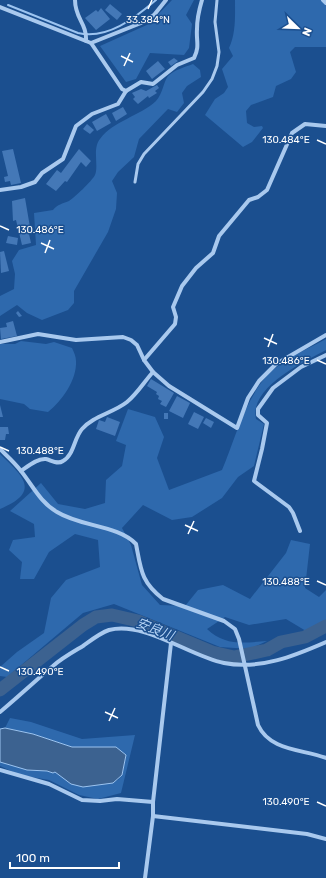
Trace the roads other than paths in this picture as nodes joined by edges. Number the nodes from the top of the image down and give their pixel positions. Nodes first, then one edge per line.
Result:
1 (75, 0) edge
2 (166, 0) edge
3 (202, 0) edge
4 (217, 0) edge
5 (323, 0) edge
6 (326, 3) edge
7 (0, 7) edge
8 (86, 41) junction
9 (91, 43) junction
10 (126, 91) junction
11 (326, 126) edge
12 (135, 182) dead end
13 (0, 190) edge
14 (326, 335) edge
15 (0, 342) edge
16 (326, 355) edge
17 (144, 360) junction
18 (153, 372) junction
19 (0, 449) edge
20 (21, 471) junction
21 (300, 531) dead end
22 (326, 642) edge
23 (171, 644) junction
24 (245, 664) junction
25 (0, 712) edge
26 (326, 758) edge
27 (0, 770) edge
28 (153, 802) junction
29 (153, 816) junction
30 (326, 839) edge
31 (144, 878) edge

1 - 8 street
2 - 9 street
3 - 10 street
4 - 12 lane
5 - 6 street
7 - 8 street
8 - 9 street
9 - 10 street
10 - 13 street
11 - 17 street
14 - 18 street
15 - 17 street
16 - 21 street
17 - 18 street
18 - 20 street
19 - 20 street
20 - 24 street
22 - 24 street
23 - 24 street
23 - 25 street
23 - 28 street
24 - 26 street
27 - 28 street
28 - 29 street
29 - 30 street
29 - 31 street

